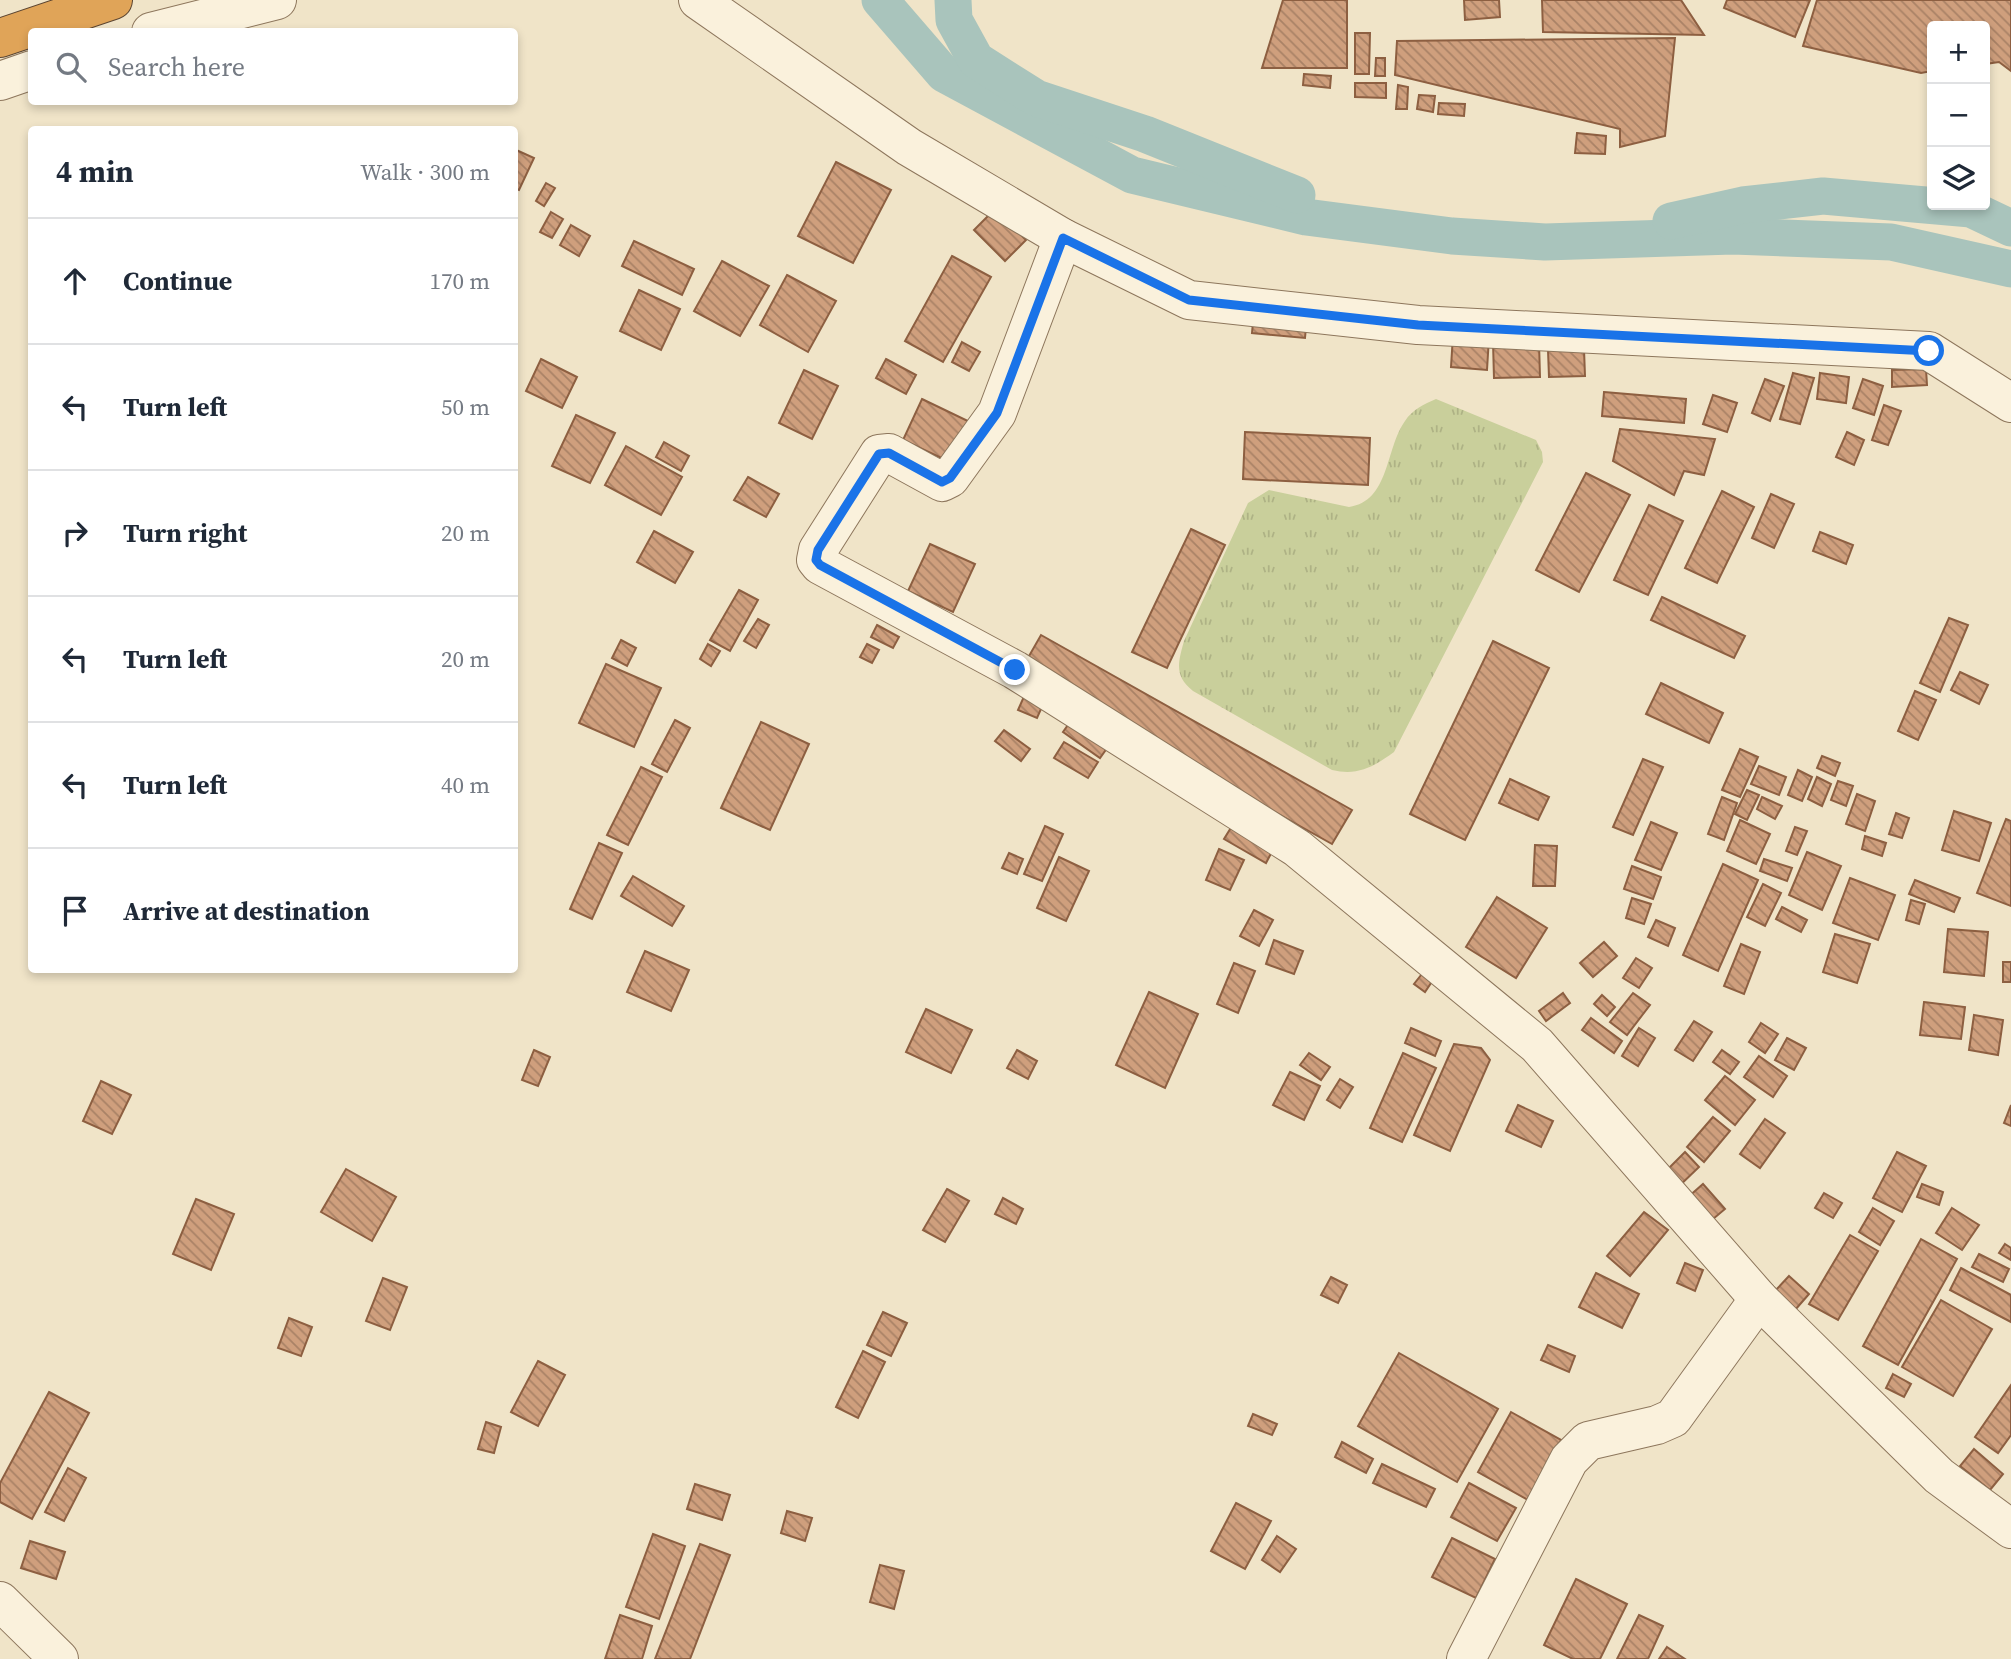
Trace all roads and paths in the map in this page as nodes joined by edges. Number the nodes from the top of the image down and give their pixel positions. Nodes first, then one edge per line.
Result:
1 (113, 0) edge
2 (278, 0) edge
3 (698, 0) edge
4 (30, 28) edge
5 (167, 28) edge
6 (28, 29) edge
7 (0, 38) edge
8 (28, 72) edge
9 (0, 81) edge
10 (1063, 238) junction
11 (2011, 403) edge
12 (1759, 1299) junction
13 (2011, 1529) edge
14 (0, 1601) edge
15 (59, 1659) edge
16 (1466, 1659) edge

1 - 4 highway
2 - 5 street
3 - 10 street
6 - 7 highway
8 - 9 street
10 - 11 street
10 - 12 street
12 - 13 street
12 - 16 street
14 - 15 street

